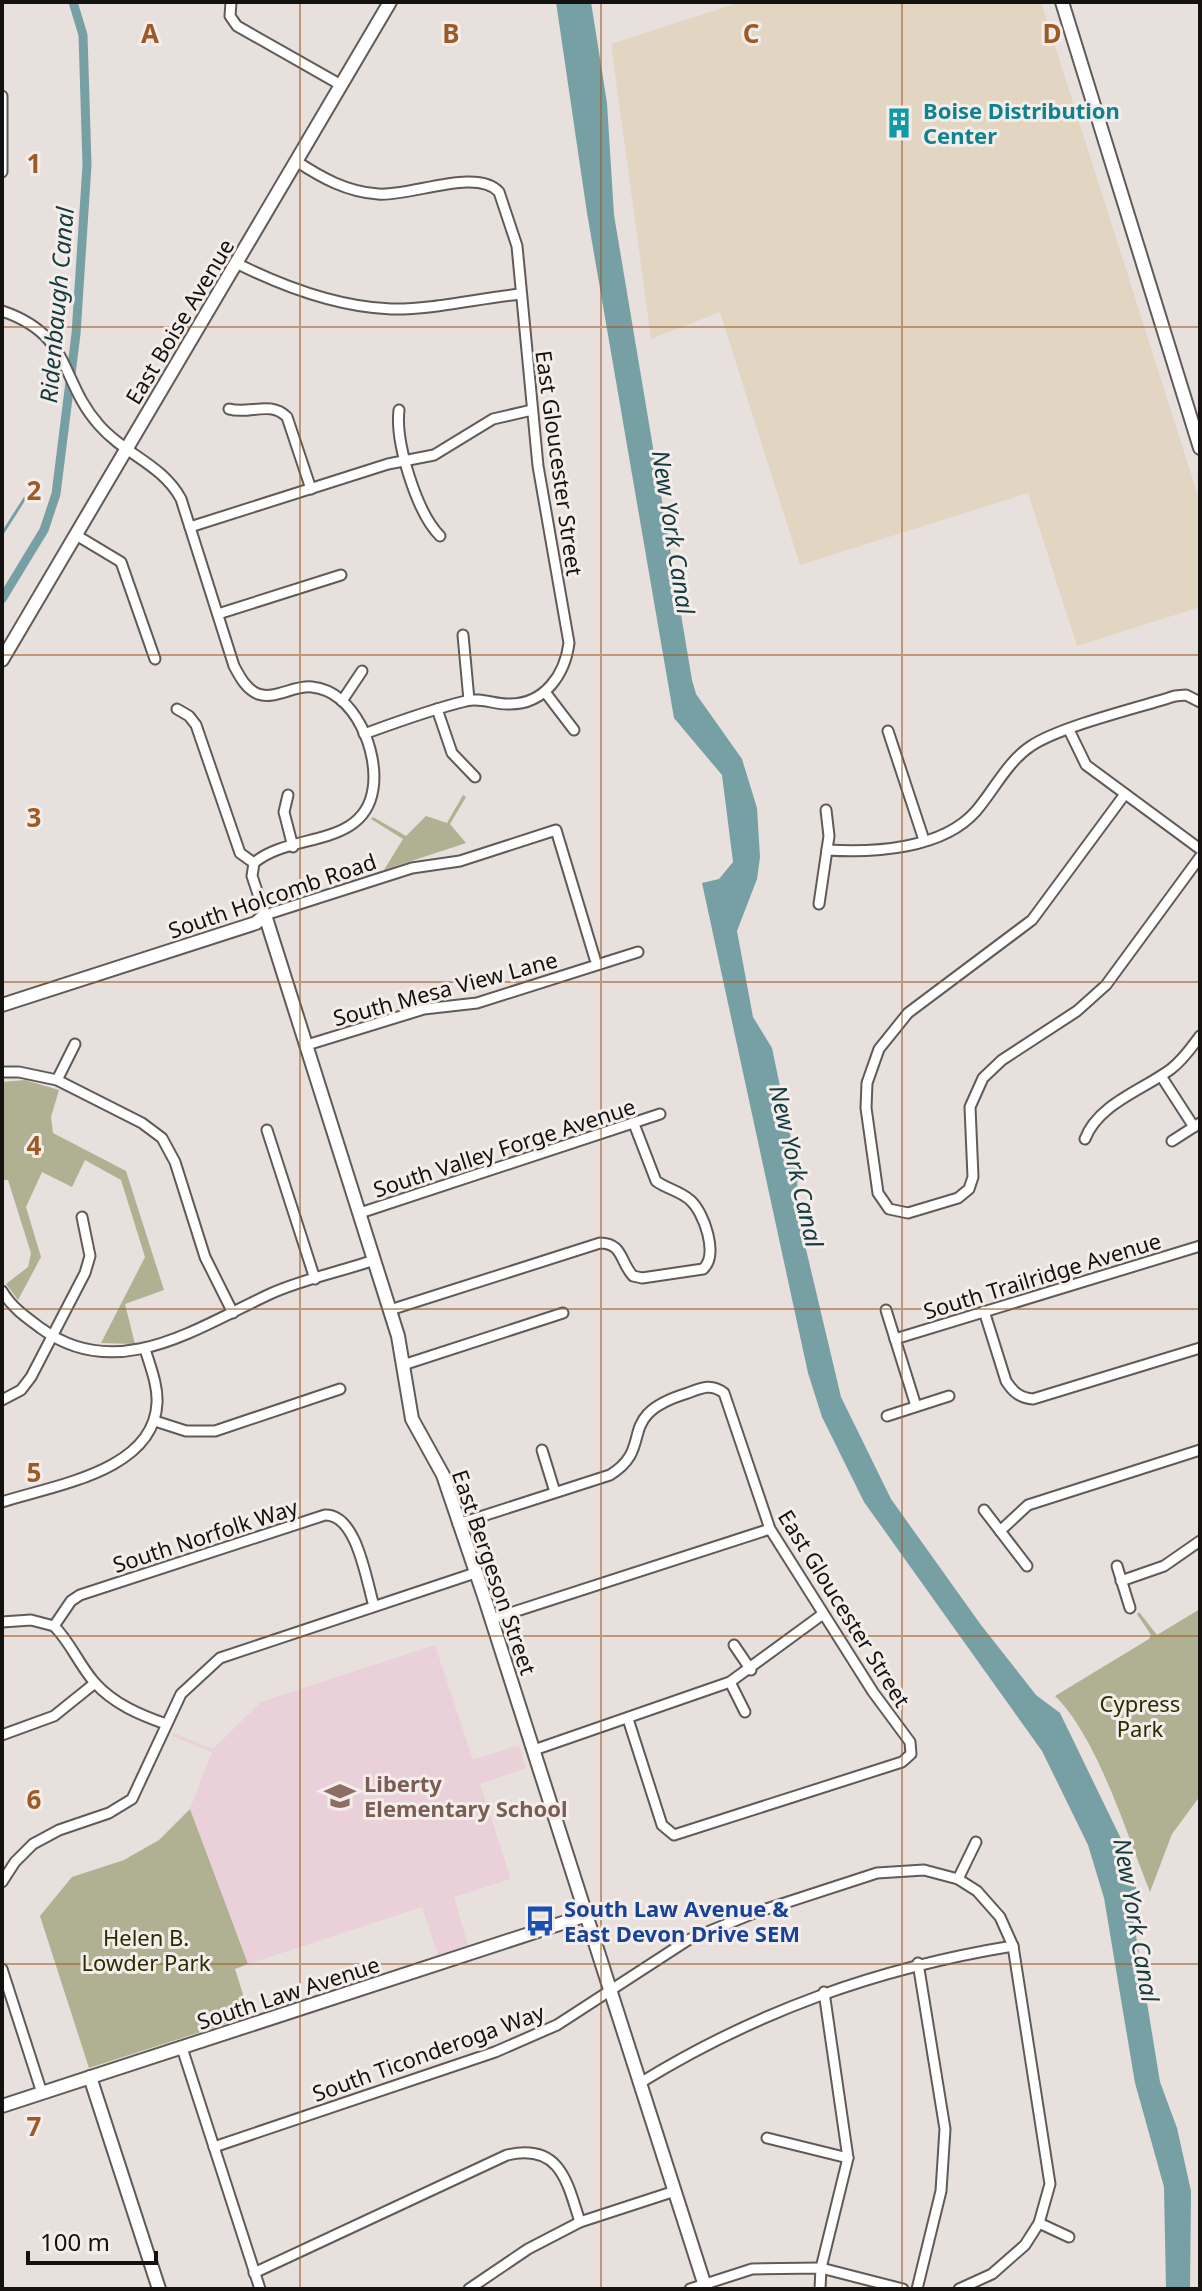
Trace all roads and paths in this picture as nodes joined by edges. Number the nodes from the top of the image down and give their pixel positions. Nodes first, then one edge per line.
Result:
1 (390, 2) edge
2 (1062, 2) edge
3 (230, 7) edge
4 (341, 85) junction
5 (2, 96) edge
6 (296, 161) junction
7 (2, 172) edge
8 (236, 263) junction
9 (521, 294) junction
10 (2, 311) edge
11 (229, 409) dead end
12 (399, 410) dead end
13 (532, 410) junction
14 (1200, 448) edge
15 (126, 449) junction
16 (407, 463) junction
17 (311, 489) junction
18 (190, 527) junction
19 (76, 535) junction
20 (440, 536) dead end
21 (341, 575) dead end
22 (218, 614) junction
23 (463, 635) dead end
24 (155, 659) dead end
25 (2, 660) edge
26 (362, 671) dead end
27 (545, 692) junction
28 (469, 700) junction
29 (342, 701) junction
30 (1200, 702) edge
31 (177, 709) dead end
32 (437, 709) junction
33 (574, 730) dead end
34 (1069, 730) junction
35 (888, 731) dead end
36 (364, 734) junction
37 (475, 777) dead end
38 (1125, 794) junction
39 (288, 795) dead end
40 (826, 810) dead end
41 (924, 840) junction
42 (293, 847) junction
43 (1200, 849) edge
44 (827, 850) junction
45 (1200, 857) edge
46 (254, 863) junction
47 (819, 904) dead end
48 (265, 915) junction
49 (638, 952) dead end
50 (595, 959) dead end
51 (2, 1005) edge
52 (1200, 1036) edge
53 (75, 1044) dead end
54 (307, 1045) junction
55 (2, 1072) edge
56 (1161, 1076) junction
57 (57, 1080) junction
58 (660, 1114) dead end
59 (634, 1124) junction
60 (1197, 1125) edge
61 (267, 1130) dead end
62 (1085, 1139) dead end
63 (1172, 1141) dead end
64 (360, 1213) junction
65 (82, 1217) dead end
66 (1200, 1246) edge
67 (374, 1260) junction
68 (315, 1279) junction
69 (2, 1291) edge
70 (390, 1310) junction
71 (886, 1310) dead end
72 (984, 1311) junction
73 (233, 1313) junction
74 (563, 1313) dead end
75 (52, 1336) junction
76 (895, 1339) junction
77 (1200, 1348) edge
78 (145, 1349) junction
79 (403, 1365) junction
80 (340, 1389) dead end
81 (949, 1396) dead end
82 (2, 1400) edge
83 (916, 1406) junction
84 (887, 1416) dead end
85 (155, 1421) junction
86 (542, 1450) dead end
87 (1200, 1450) edge
88 (555, 1492) junction
89 (2, 1502) edge
90 (984, 1510) dead end
91 (458, 1524) junction
92 (770, 1529) junction
93 (1000, 1531) junction
94 (1200, 1541) edge
95 (1027, 1566) dead end
96 (1117, 1566) dead end
97 (475, 1573) junction
98 (1121, 1581) junction
99 (374, 1606) junction
100 (1130, 1608) dead end
101 (823, 1614) junction
102 (492, 1619) junction
103 (2, 1622) edge
104 (54, 1626) junction
105 (734, 1645) dead end
106 (751, 1670) junction
107 (730, 1682) junction
108 (95, 1683) junction
109 (745, 1712) dead end
110 (628, 1719) junction
111 (166, 1724) junction
112 (2, 1735) edge
113 (534, 1750) junction
114 (976, 1842) dead end
115 (958, 1879) junction
116 (2, 1882) edge
117 (587, 1915) junction
118 (1013, 1946) junction
119 (918, 1963) junction
120 (2, 1969) edge
121 (610, 1989) junction
122 (824, 1992) junction
123 (182, 2048) junction
124 (90, 2077) junction
125 (640, 2083) junction
126 (42, 2093) junction
127 (2, 2106) edge
128 (767, 2138) dead end
129 (214, 2147) junction
130 (848, 2158) junction
131 (675, 2191) junction
132 (580, 2222) junction
133 (1039, 2223) junction
134 (1069, 2237) dead end
135 (821, 2268) junction
136 (254, 2273) junction
137 (706, 2287) edge
138 (159, 2289) edge
139 (260, 2289) edge
140 (469, 2289) edge
141 (690, 2289) edge
142 (820, 2289) edge
143 (903, 2289) edge
144 (917, 2289) edge
145 (959, 2289) edge

1 - 4 street, East Boise Avenue
2 - 14 street
3 - 4 street
4 - 6 street, East Boise Avenue
5 - 7 street
6 - 8 street, East Boise Avenue
6 - 9 street, East Gloucester Street
8 - 9 street
8 - 15 street, East Boise Avenue
9 - 13 street, East Gloucester Street
10 - 15 street
11 - 17 street
12 - 16 street
13 - 16 street
13 - 27 street, East Gloucester Street
15 - 18 street
15 - 19 street, East Boise Avenue
16 - 17 street
16 - 20 street
17 - 18 street
18 - 22 street
19 - 24 street
19 - 25 street, East Boise Avenue
21 - 22 street
22 - 29 street
23 - 28 street
26 - 29 street
27 - 28 street
27 - 33 street
28 - 32 street
29 - 36 street
30 - 34 street
31 - 46 street
32 - 36 street
32 - 37 street
34 - 38 street
34 - 41 street
35 - 41 street
36 - 42 street
38 - 43 street
38 - 45 street
39 - 42 street
40 - 44 street
41 - 44 street
42 - 46 street
44 - 47 street
46 - 48 street, East Bergeson Street
48 - 50 street, South Holcomb Road
48 - 51 street, South Holcomb Road
48 - 54 street, East Bergeson Street
49 - 54 street, South Mesa View Lane
52 - 56 street
53 - 57 street
54 - 64 street, East Bergeson Street
55 - 57 street
56 - 60 street
56 - 62 street
57 - 73 street
58 - 59 street, South Valley Forge Avenue
59 - 64 street, South Valley Forge Avenue
59 - 70 street
60 - 63 street
61 - 68 street
64 - 67 street, East Bergeson Street
65 - 75 street
66 - 72 street, South Trailridge Avenue
67 - 68 street
67 - 70 street, East Bergeson Street
68 - 73 street
69 - 75 street
70 - 79 street, East Bergeson Street
71 - 76 street
72 - 76 street, South Trailridge Avenue
72 - 77 street
73 - 78 street
74 - 79 street
75 - 78 street
75 - 82 street
76 - 83 street
78 - 85 street
79 - 91 street, East Bergeson Street
80 - 85 street
81 - 83 street
83 - 84 street
85 - 89 street
86 - 88 street
87 - 93 street
88 - 91 street
88 - 92 street, East Gloucester Street
90 - 93 street
91 - 97 street, East Bergeson Street
92 - 101 street, East Gloucester Street
92 - 102 street
93 - 95 street
94 - 98 street
96 - 98 street
97 - 99 street
97 - 102 street, East Bergeson Street
98 - 100 street
99 - 104 street, South Norfolk Way
99 - 111 street
101 - 106 street
101 - 110 street, East Gloucester Street
102 - 113 street, East Bergeson Street
103 - 104 street
104 - 108 street
105 - 106 street
106 - 107 street
107 - 109 street
107 - 110 street
108 - 111 street
108 - 112 street
110 - 113 street
111 - 116 street
113 - 117 street, East Bergeson Street
114 - 115 street
115 - 118 street, South Ticonderoga Way
115 - 121 street, South Ticonderoga Way
117 - 121 street, East Bergeson Street
117 - 123 street, South Law Avenue
118 - 119 street
118 - 133 street, South Ticonderoga Way
119 - 122 street
119 - 144 street
120 - 126 street
121 - 125 street, East Bergeson Street
121 - 129 street, South Ticonderoga Way
122 - 125 street
122 - 130 street
123 - 124 street, South Law Avenue
123 - 129 street
124 - 126 street, South Law Avenue
124 - 138 street
125 - 131 street, East Bergeson Street
126 - 127 street, South Law Avenue
128 - 130 street
129 - 136 street
130 - 135 street
131 - 132 street
131 - 137 street, East Bergeson Street
132 - 136 street
132 - 140 street
133 - 134 street
133 - 145 street
135 - 137 street
135 - 142 street
135 - 143 street
136 - 139 street
137 - 141 street

